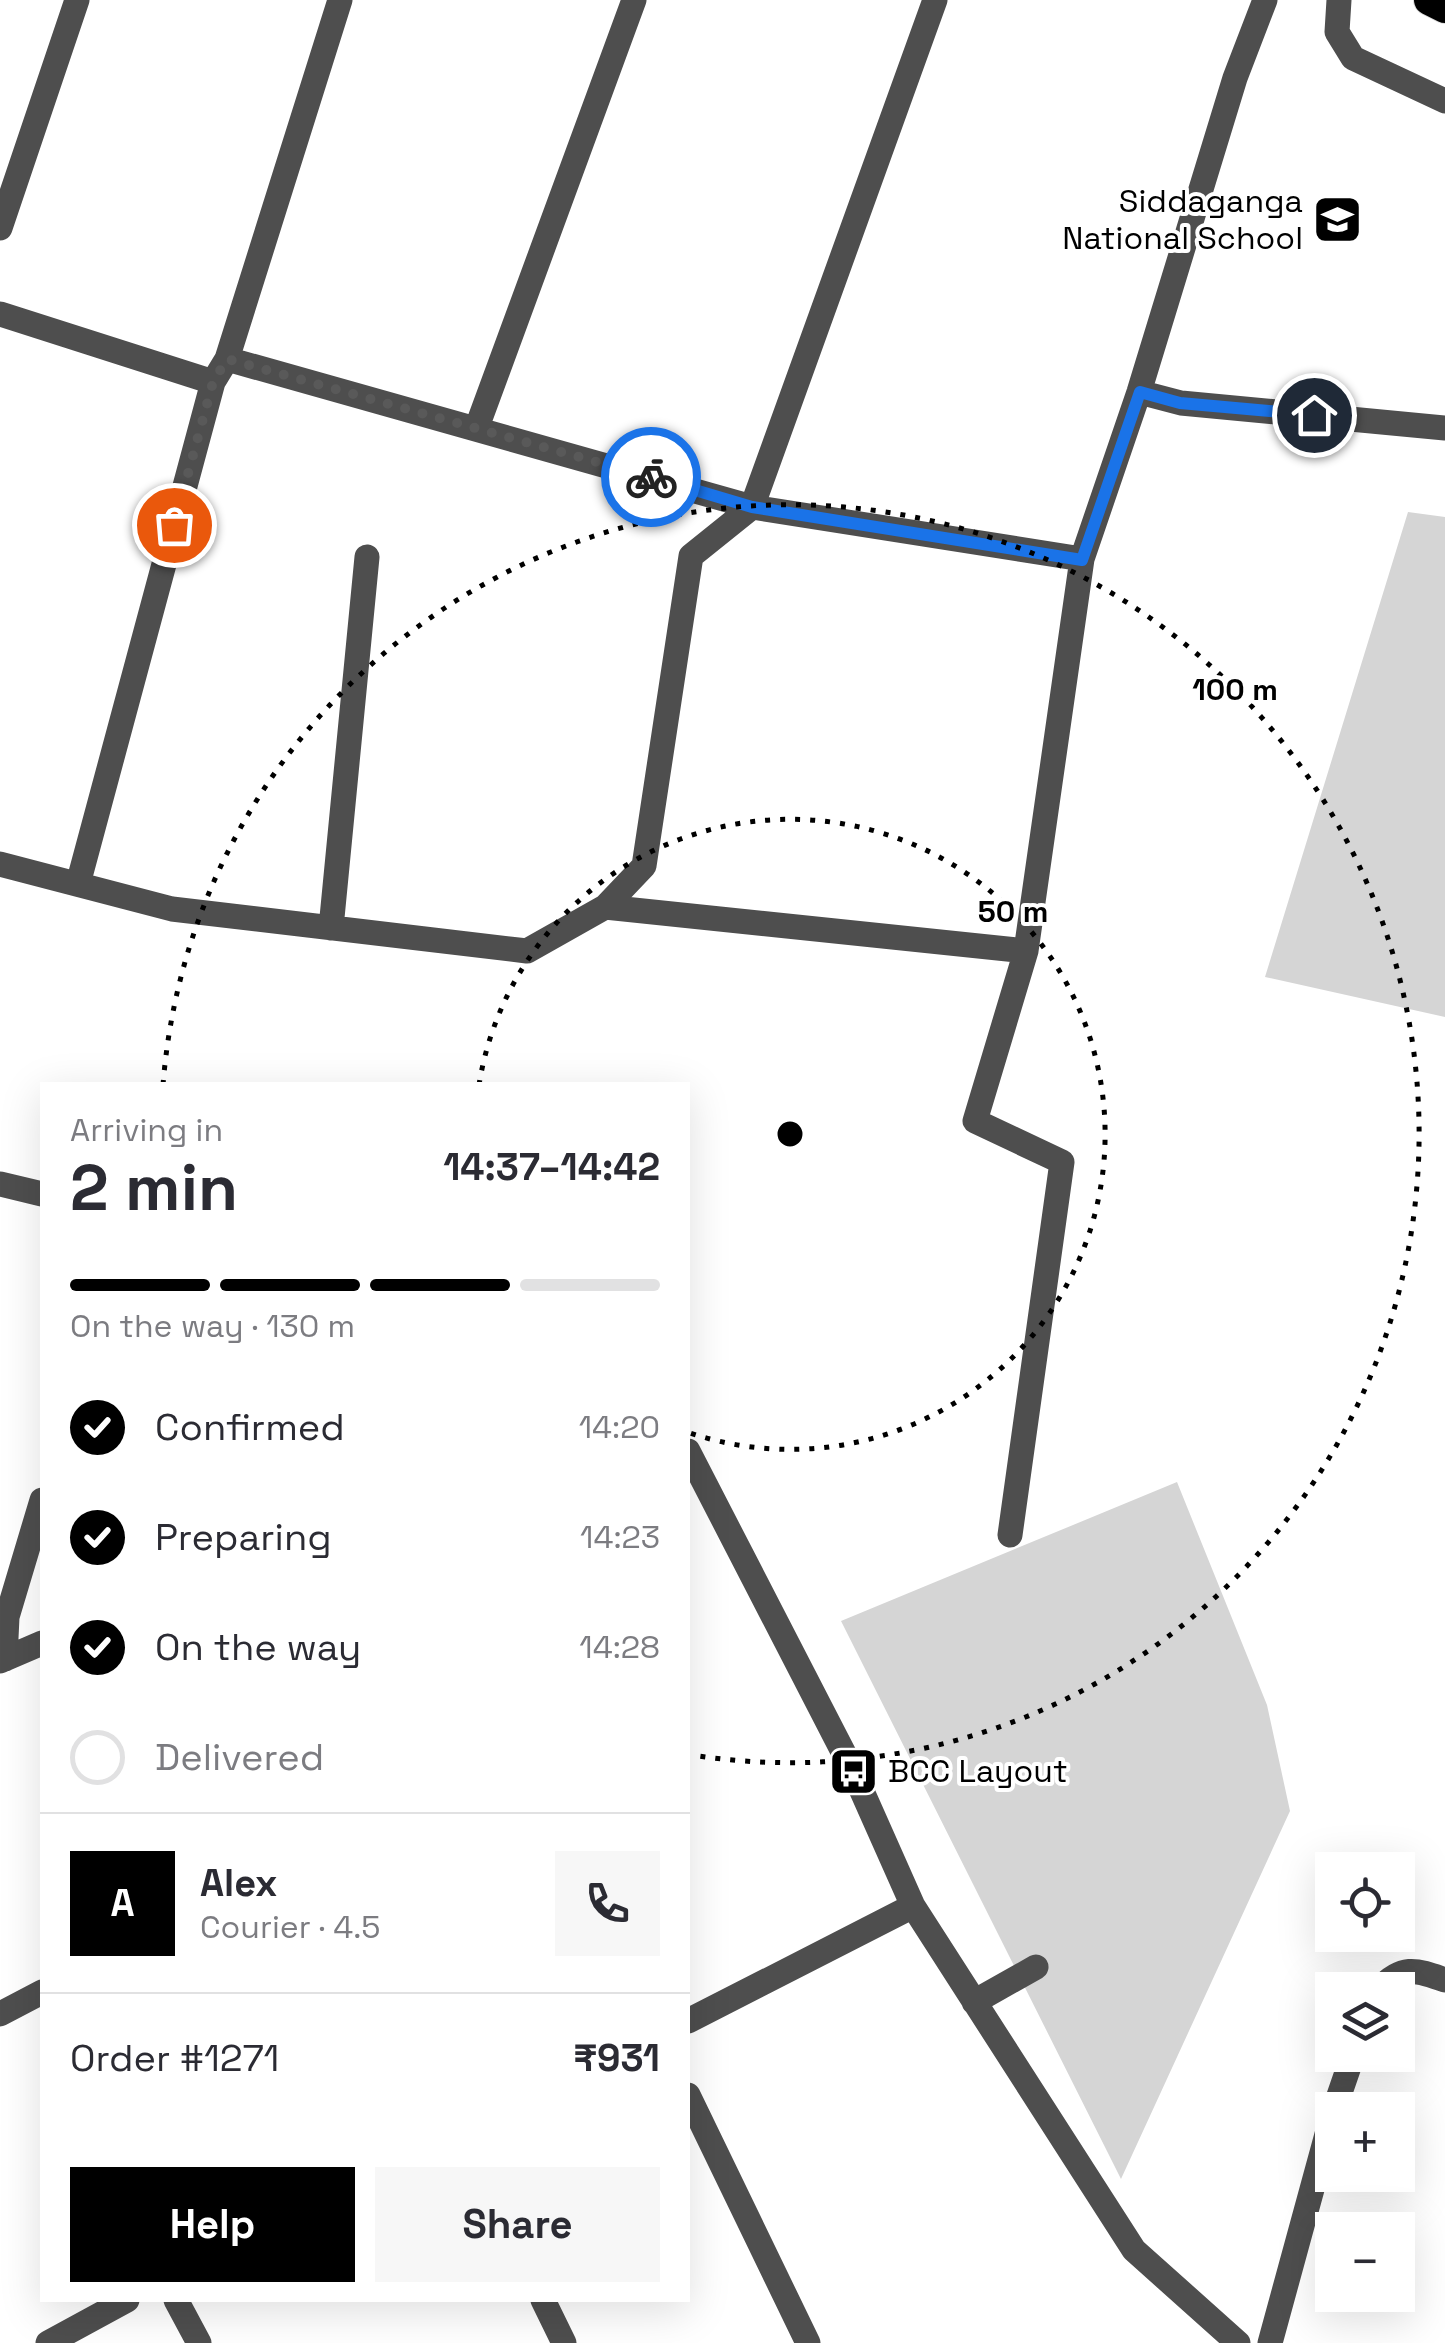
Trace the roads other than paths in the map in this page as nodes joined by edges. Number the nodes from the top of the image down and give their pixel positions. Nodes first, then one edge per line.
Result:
1 (77, 0) edge
2 (340, 0) edge
3 (634, 0) edge
4 (935, 0) edge
5 (1266, 0) edge
6 (1338, 0) edge
7 (1429, 0) edge
8 (1445, 8) edge
9 (1445, 101) edge
10 (0, 228) edge
11 (0, 314) edge
12 (227, 359) junction
13 (213, 382) junction
14 (1140, 392) junction
15 (477, 427) junction
16 (1445, 428) edge
17 (752, 507) junction
18 (367, 557) dead end
19 (1082, 560) junction
20 (0, 864) edge
21 (78, 884) junction
22 (605, 907) junction
23 (331, 928) junction
24 (1026, 951) junction
25 (0, 1184) edge
26 (40, 1194) edge
27 (690, 1454) edge
28 (40, 1507) edge
29 (1010, 1535) dead end
30 (40, 1644) edge
31 (2, 1660) edge
32 (913, 1906) junction
33 (1036, 1967) dead end
34 (1399, 1972) edge
35 (1445, 1980) edge
36 (40, 1993) edge
37 (974, 2002) junction
38 (0, 2014) edge
39 (690, 2020) edge
40 (690, 2099) edge
41 (1315, 2179) edge
42 (123, 2302) edge
43 (177, 2302) edge
44 (544, 2302) edge
45 (48, 2343) edge
46 (199, 2343) edge
47 (564, 2343) edge
48 (808, 2343) edge
49 (1238, 2343) edge
50 (1270, 2343) edge

1 - 10 street
2 - 12 street
3 - 15 street
4 - 17 street
5 - 14 street
6 - 9 street
7 - 8 highway
11 - 13 street
12 - 13 street
12 - 15 street
13 - 21 street
14 - 16 street
14 - 19 street
15 - 17 street
17 - 19 street
17 - 22 street
18 - 23 street
19 - 24 street
20 - 21 street
21 - 23 street
22 - 23 street
22 - 24 street
24 - 29 street
25 - 26 street
27 - 32 street
28 - 31 street
30 - 31 street
32 - 37 street
32 - 39 street
33 - 37 street
34 - 35 street
36 - 38 street
37 - 49 street
40 - 48 street
41 - 50 street
42 - 45 street
43 - 46 street
44 - 47 street

